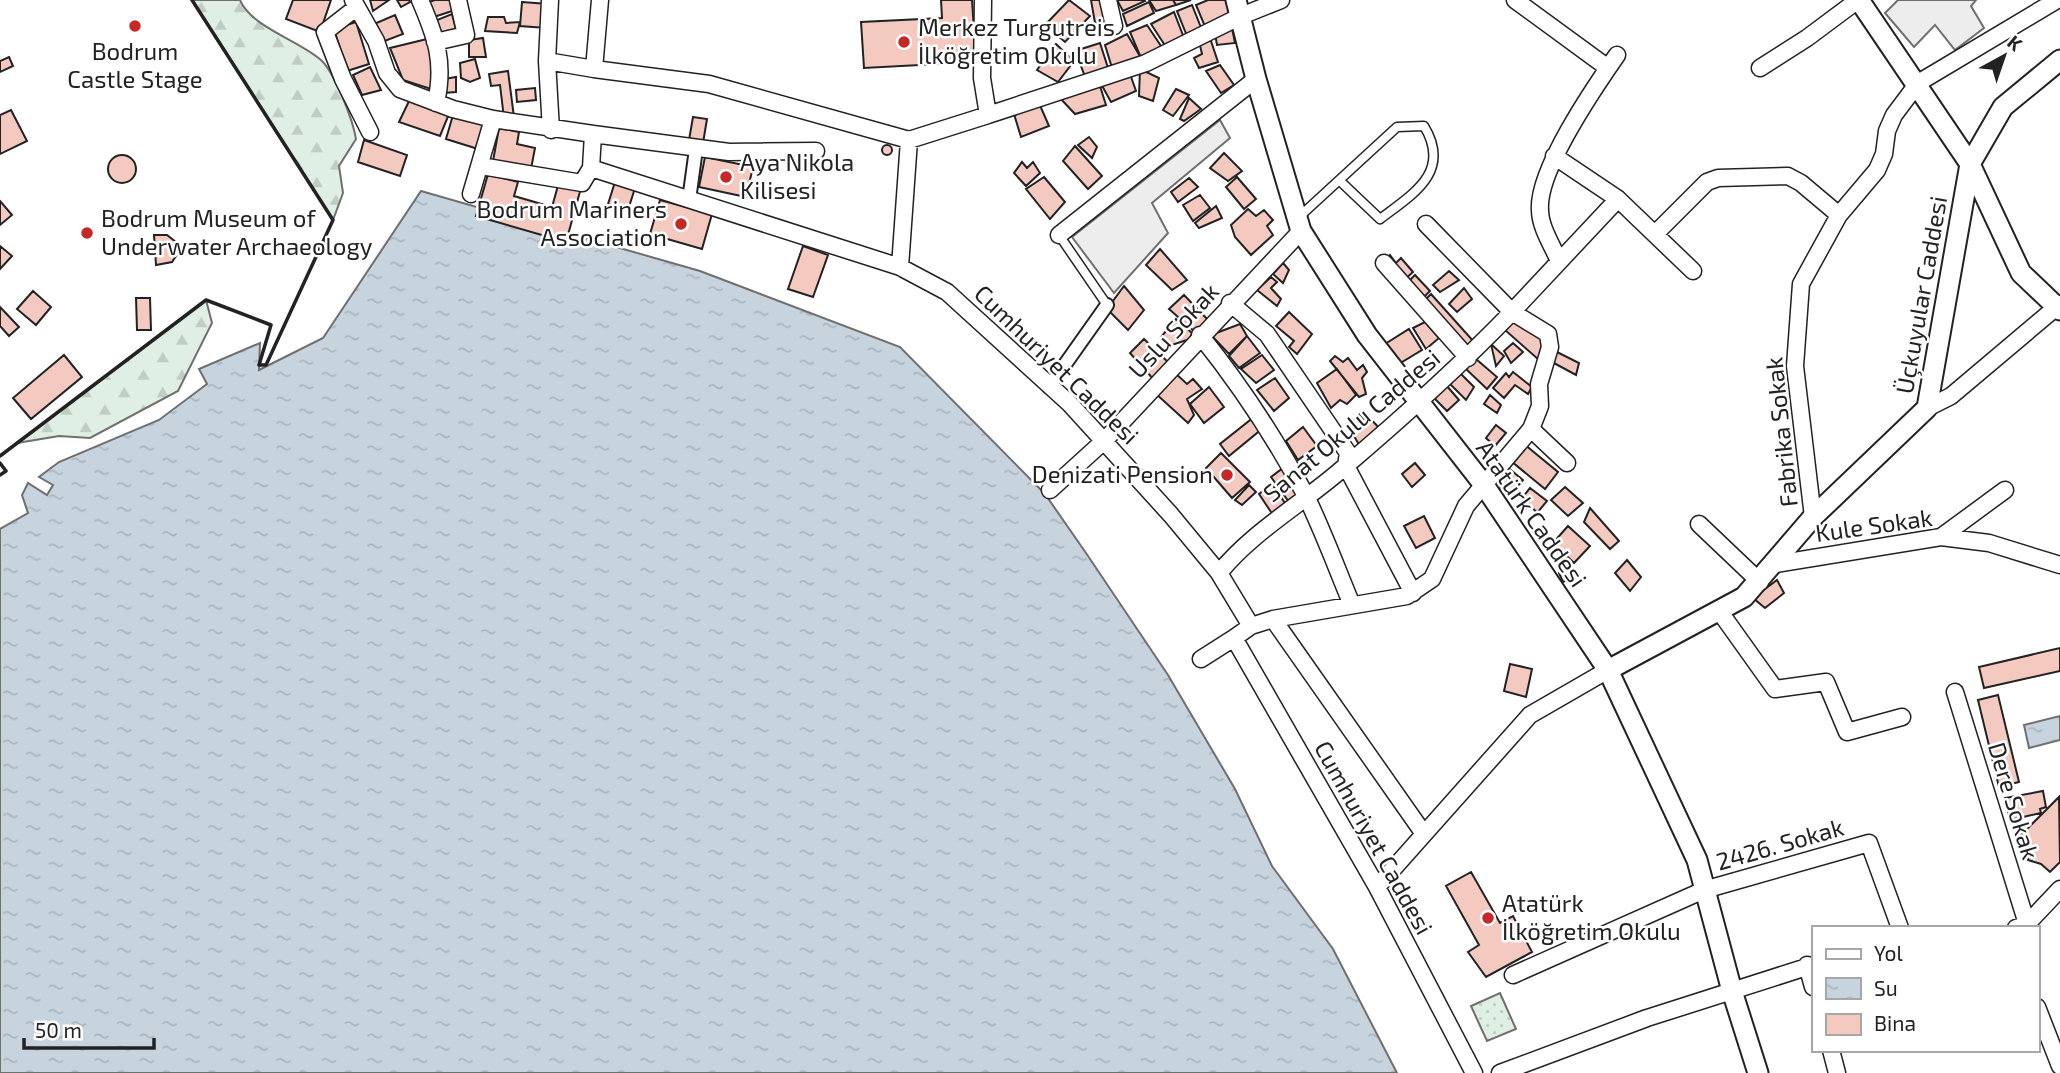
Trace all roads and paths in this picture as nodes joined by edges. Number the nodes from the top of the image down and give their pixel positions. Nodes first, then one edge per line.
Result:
1 (420, 0) edge
2 (458, 0) edge
3 (550, 0) edge
4 (600, 0) edge
5 (983, 0) edge
6 (1108, 0) edge
7 (1281, 0) edge
8 (1515, 0) edge
9 (1858, 0) edge
10 (355, 4) edge
11 (2057, 4) edge
12 (1239, 8) edge
13 (1114, 26) dead end
14 (435, 42) junction
15 (2060, 60) edge
16 (547, 61) junction
17 (1760, 68) dead end
18 (594, 69) junction
19 (1256, 79) junction
20 (1918, 83) junction
21 (436, 103) junction
22 (988, 115) junction
23 (493, 119) junction
24 (551, 130) junction
25 (370, 132) dead end
26 (593, 134) junction
27 (909, 140) junction
28 (696, 149) junction
29 (816, 151) dead end
30 (1554, 156) junction
31 (1970, 164) junction
32 (481, 166) junction
33 (592, 168) junction
34 (1340, 181) junction
35 (471, 194) dead end
36 (1618, 199) junction
37 (689, 200) junction
38 (1839, 215) junction
39 (1426, 224) dead end
40 (1299, 225) junction
41 (1656, 233) junction
42 (1059, 234) joint
43 (1559, 261) junction
44 (1384, 263) dead end
45 (900, 267) junction
46 (1693, 271) dead end
47 (1230, 303) junction
48 (1107, 305) joint
49 (2059, 306) edge
50 (1512, 312) junction
51 (1200, 335) junction
52 (1468, 358) junction
53 (1049, 387) junction
54 (1417, 401) junction
55 (1927, 408) junction
56 (1531, 429) junction
57 (1105, 440) junction
58 (1567, 463) dead end
59 (1346, 466) junction
60 (1484, 485) junction
61 (1050, 490) dead end
62 (2005, 490) dead end
63 (1306, 496) junction
64 (1813, 517) junction
65 (1699, 524) dead end
66 (1941, 537) junction
67 (1776, 564) junction
68 (2060, 565) edge
69 (1219, 573) junction
70 (1760, 582) junction
71 (1413, 593) junction
72 (1352, 605) junction
73 (1720, 612) junction
74 (1273, 619) junction
75 (1251, 625) junction
76 (1234, 638) junction
77 (1201, 659) dead end
78 (1608, 670) junction
79 (1955, 692) dead end
80 (1902, 716) dead end
81 (1424, 834) junction
82 (1377, 887) junction
83 (2060, 889) edge
84 (1704, 890) junction
85 (1899, 926) edge
86 (2021, 926) edge
87 (1810, 965) edge
88 (1513, 975) dead end
89 (1732, 991) junction
90 (2039, 1012) edge
91 (1832, 1052) edge
92 (2060, 1066) edge
93 (1474, 1073) edge
94 (1500, 1073) edge
95 (1758, 1073) edge
96 (1837, 1073) edge

1 - 14 street
2 - 14 street
3 - 16 street
4 - 18 street
5 - 22 street
6 - 13 street
7 - 12 street
8 - 30 street
9 - 17 street
9 - 20 street
10 - 21 street
10 - 25 street
11 - 20 street
12 - 19 street, Atatürk Caddesi
12 - 22 street
14 - 21 street
15 - 31 street, Üçkuyular Caddesi
16 - 18 street
16 - 24 street
18 - 27 street
19 - 40 street, Atatürk Caddesi
19 - 42 street
20 - 31 street
20 - 38 street, Fabrika Sokak
21 - 23 street
22 - 27 street
23 - 24 street
23 - 32 street
24 - 26 street
26 - 28 street
26 - 33 street
27 - 45 street
28 - 29 street
28 - 37 street
30 - 36 street
30 - 43 street
31 - 49 street
31 - 55 street, Üçkuyular Caddesi
32 - 33 street
32 - 35 street
33 - 37 street, Cumhuriyet Caddesi
34 - 34 lane
34 - 40 lane
36 - 41 street
36 - 43 street, Sanat Okulu Caddesi
37 - 45 street, Cumhuriyet Caddesi
38 - 41 street
38 - 64 street, Fabrika Sokak
39 - 50 street
40 - 47 street, Uslu Sokak
40 - 54 street, Atatürk Caddesi
41 - 46 street
42 - 48 lane
43 - 50 street, Sanat Okulu Caddesi
44 - 52 street
45 - 53 street, Cumhuriyet Caddesi
47 - 51 street, Uslu Sokak
47 - 59 street
48 - 53 street
49 - 55 street
50 - 52 street, Sanat Okulu Caddesi
50 - 56 street
51 - 57 street, Uslu Sokak
51 - 63 street
52 - 54 street, Sanat Okulu Caddesi
53 - 57 street, Cumhuriyet Caddesi
54 - 59 street, Sanat Okulu Caddesi
54 - 60 street, Atatürk Caddesi
55 - 64 street, Üçkuyular Caddesi
56 - 58 street
56 - 60 street
57 - 61 street, Uslu Sokak
57 - 69 street, Cumhuriyet Caddesi
59 - 63 street, Sanat Okulu Caddesi
59 - 71 street
60 - 71 street
60 - 78 street, Atatürk Caddesi
62 - 66 street
63 - 69 street, Sanat Okulu Caddesi
63 - 72 street
64 - 67 street, Üçkuyular Caddesi
65 - 70 street
66 - 67 street, Kule Sokak
66 - 68 street, Kule Sokak
67 - 70 street, Üçkuyular Caddesi
69 - 75 street, Cumhuriyet Caddesi
70 - 73 street, Üçkuyular Caddesi
71 - 72 street
72 - 74 street
73 - 78 street, Üçkuyular Caddesi
73 - 80 street
74 - 75 street
74 - 81 street
75 - 76 street
76 - 77 street
76 - 82 street, Cumhuriyet Caddesi
78 - 81 street
78 - 84 street, Atatürk Caddesi
79 - 86 street, Dere Sokak
81 - 82 street
82 - 93 street, Cumhuriyet Caddesi
83 - 86 street, Dere Sokak
84 - 85 street, 2426. Sokak
84 - 88 street, 2426. Sokak
84 - 89 street, Atatürk Caddesi
87 - 89 street
89 - 94 street
89 - 95 street, Atatürk Caddesi
90 - 92 street
91 - 96 street

